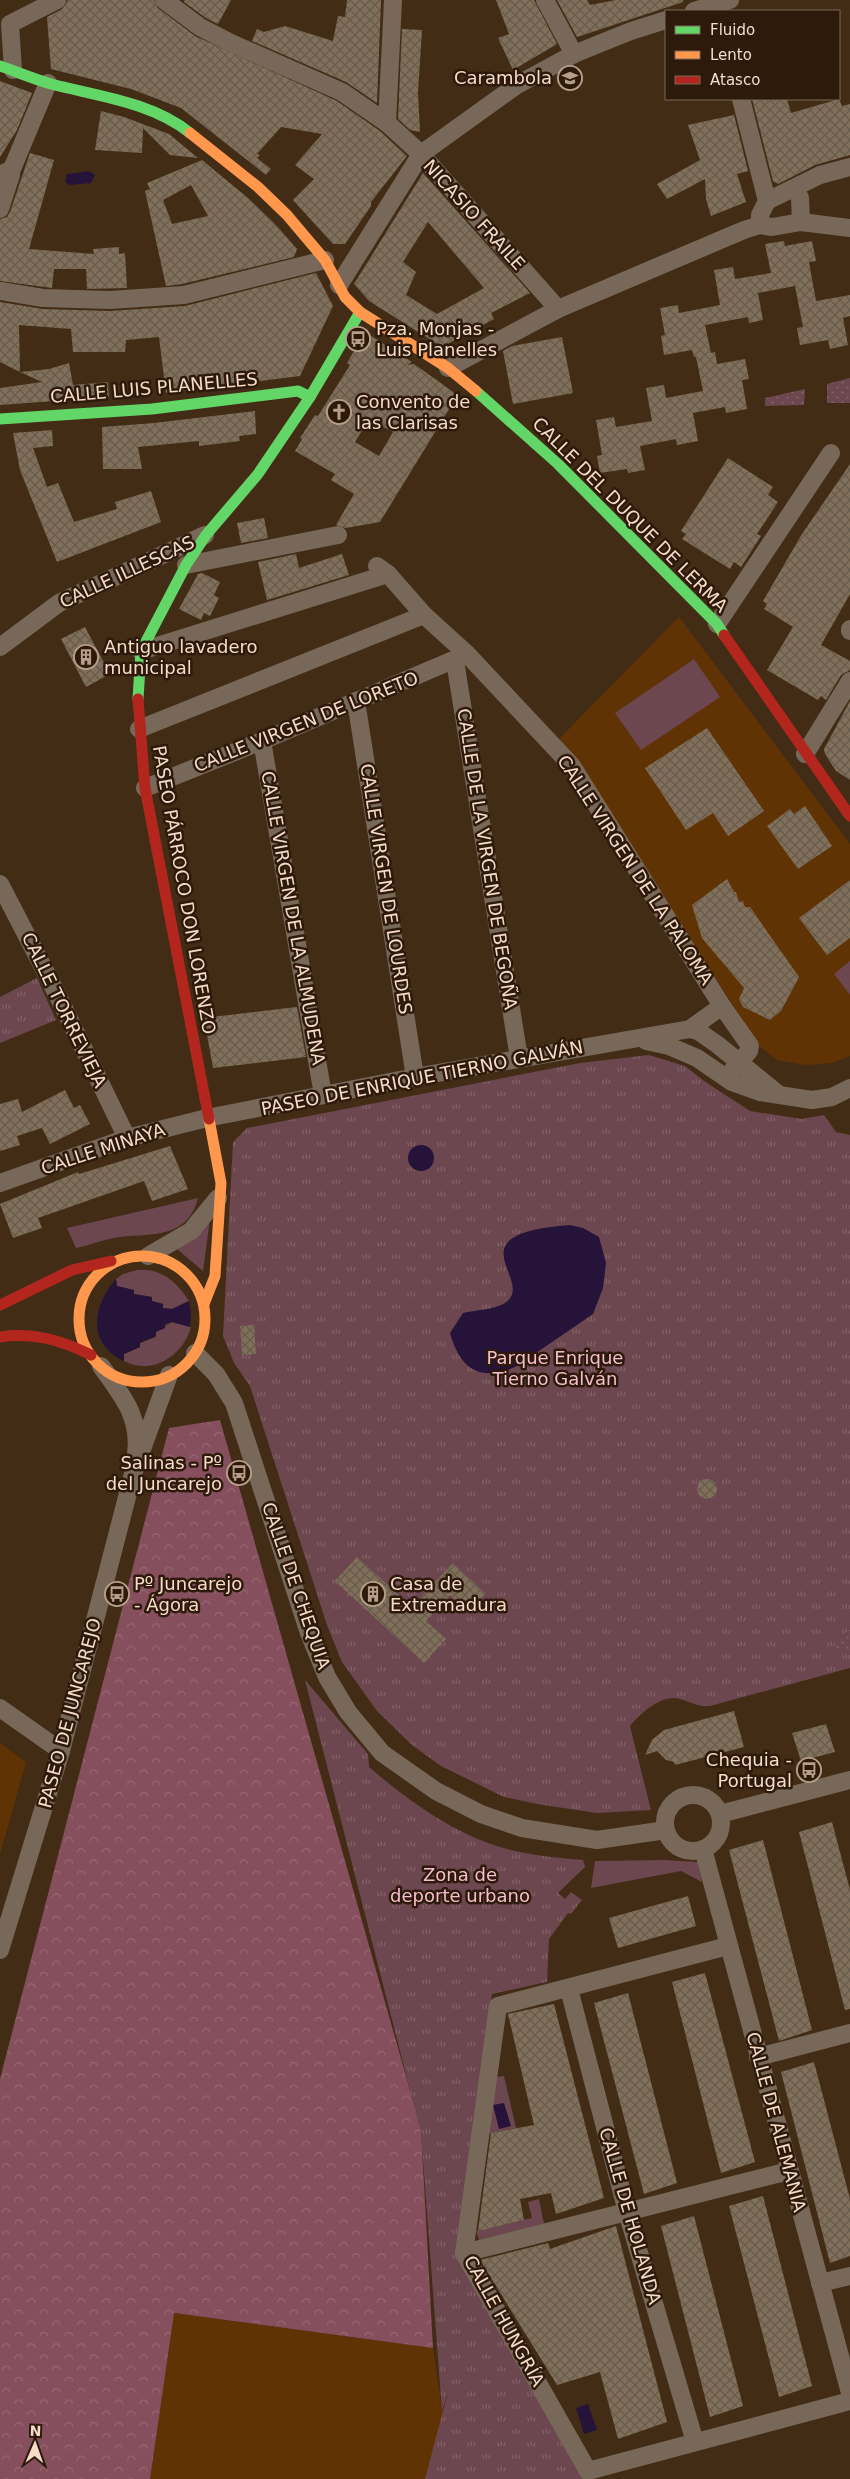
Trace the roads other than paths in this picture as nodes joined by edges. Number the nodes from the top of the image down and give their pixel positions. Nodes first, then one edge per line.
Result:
1 (57, 0) edge
2 (164, 0) edge
3 (393, 0) edge
4 (545, 0) edge
5 (723, 5) edge
6 (699, 10) edge
7 (665, 20) edge
8 (574, 54) junction
9 (8, 68) edge
10 (48, 83) junction
11 (741, 100) edge
12 (387, 123) junction
13 (421, 154) junction
14 (850, 167) edge
15 (0, 175) edge
16 (0, 181) edge
17 (796, 188) junction
18 (767, 201) junction
19 (0, 209) edge
20 (801, 222) junction
21 (760, 225) junction
22 (850, 228) edge
23 (325, 260) junction
24 (339, 285) junction
25 (0, 291) edge
26 (558, 309) junction
27 (360, 312) junction
28 (448, 368) junction
29 (310, 397) junction
30 (0, 419) edge
31 (831, 453) dead end
32 (206, 535) junction
33 (338, 535) dead end
34 (186, 565) junction
35 (424, 615) junction
36 (718, 624) junction
37 (0, 647) edge
38 (142, 651) junction
39 (461, 657) junction
40 (850, 681) edge
41 (356, 701) junction
42 (139, 729) junction
43 (262, 741) junction
44 (805, 754) junction
45 (144, 788) junction
46 (850, 816) edge
47 (0, 884) edge
48 (722, 1006) junction
49 (690, 1029) junction
50 (638, 1039) junction
51 (519, 1058) junction
52 (739, 1064) junction
53 (415, 1077) junction
54 (726, 1078) junction
55 (850, 1088) edge
56 (778, 1094) junction
57 (323, 1095) junction
58 (207, 1118) junction
59 (126, 1138) junction
60 (0, 1183) edge
61 (218, 1198) junction
62 (148, 1256) junction
63 (126, 1258) junction
64 (204, 1304) junction
65 (0, 1305) edge
66 (0, 1338) edge
67 (195, 1353) junction
68 (96, 1360) junction
69 (169, 1375) junction
70 (133, 1474) junction
71 (0, 1708) edge
72 (61, 1751) junction
73 (850, 1780) edge
74 (720, 1814) junction
75 (666, 1830) junction
76 (703, 1849) junction
77 (728, 1946) junction
78 (0, 1950) edge
79 (569, 1989) junction
80 (850, 2033) edge
81 (758, 2058) junction
82 (789, 2171) junction
83 (627, 2212) junction
84 (464, 2253) junction
85 (850, 2276) edge
86 (820, 2283) junction
87 (850, 2393) edge
88 (850, 2401) edge
89 (695, 2442) junction

1 - 9 street
2 - 12 street, NICASIO FRAILE
3 - 12 street
4 - 8 street
5 - 6 street
7 - 8 street
8 - 13 street
9 - 10 street, CALLE DEL DUQUE DE LERMA
10 - 15 street
10 - 23 street, CALLE DEL DUQUE DE LERMA
11 - 18 street
12 - 13 street, NICASIO FRAILE
13 - 24 street
13 - 26 street, NICASIO FRAILE
14 - 17 street
16 - 19 street
17 - 18 street
17 - 20 street
18 - 21 street
20 - 21 street
20 - 22 street
21 - 26 street
23 - 24 street, CALLE DEL DUQUE DE LERMA
23 - 25 street
24 - 27 street, CALLE DEL DUQUE DE LERMA
26 - 28 street
27 - 28 street, CALLE DEL DUQUE DE LERMA
27 - 29 street, PASEO PÁRROCO DON LORENZO
28 - 36 street, CALLE DEL DUQUE DE LERMA
29 - 30 street, CALLE LUIS PLANELLES
29 - 32 street, PASEO PÁRROCO DON LORENZO
31 - 36 street
32 - 34 street, PASEO PÁRROCO DON LORENZO
32 - 37 street, CALLE ILLESCAS
33 - 34 street
34 - 38 street, PASEO PÁRROCO DON LORENZO
35 - 38 street, CALLE VIRGEN DE LA PALOMA
35 - 39 street, CALLE VIRGEN DE LA PALOMA
35 - 42 street
36 - 44 street, CALLE DEL DUQUE DE LERMA
38 - 42 street, PASEO PÁRROCO DON LORENZO
39 - 41 street, CALLE VIRGEN DE LORETO
39 - 48 street, CALLE VIRGEN DE LA PALOMA
39 - 51 street, CALLE DE LA VIRGEN DE BEGOÑA
40 - 44 street
41 - 43 street, CALLE VIRGEN DE LORETO
41 - 53 street, CALLE VIRGEN DE LOURDES
42 - 45 street, PASEO PÁRROCO DON LORENZO
43 - 45 street, CALLE VIRGEN DE LORETO
43 - 57 street, CALLE VIRGEN DE LA ALMUDENA
44 - 46 street, CALLE DEL DUQUE DE LERMA
45 - 58 street, PASEO PÁRROCO DON LORENZO
47 - 59 street, CALLE TORREVIEJA
48 - 49 street
48 - 52 street, CALLE VIRGEN DE LA PALOMA
49 - 50 street, PASEO DE ENRIQUE TIERNO GALVÁN
49 - 52 street, PASEO DE ENRIQUE TIERNO GALVÁN
50 - 51 street, PASEO DE ENRIQUE TIERNO GALVÁN
50 - 54 street, PASEO DE ENRIQUE TIERNO GALVÁN
51 - 53 street, PASEO DE ENRIQUE TIERNO GALVÁN
52 - 54 street, CALLE VIRGEN DE LA PALOMA
52 - 56 street, PASEO DE ENRIQUE TIERNO GALVÁN
53 - 57 street, PASEO DE ENRIQUE TIERNO GALVÁN
54 - 56 street, PASEO DE ENRIQUE TIERNO GALVÁN
55 - 56 street, PASEO DE ENRIQUE TIERNO GALVÁN
57 - 58 street, PASEO DE ENRIQUE TIERNO GALVÁN
58 - 59 street, CALLE MINAYA
58 - 61 street, PASEO PÁRROCO DON LORENZO
59 - 60 street, CALLE MINAYA
61 - 62 street
61 - 64 street, PASEO PÁRROCO DON LORENZO
62 - 63 street
62 - 64 street
63 - 65 street
63 - 68 street
64 - 67 street
66 - 68 street
67 - 69 street
67 - 75 street, CALLE DE CHEQUIA
68 - 69 street
68 - 70 street, PASEO DE JUNCAREJO
69 - 70 street, PASEO DE JUNCAREJO
70 - 72 street, PASEO DE JUNCAREJO
71 - 72 street
72 - 78 street, PASEO DE JUNCAREJO
73 - 74 street
74 - 75 street
74 - 76 street
75 - 76 street
76 - 77 street, CALLE DE ALEMANIA
77 - 79 street, CALLE HUNGRÍA
77 - 81 street, CALLE DE ALEMANIA
79 - 83 street, CALLE DE HOLANDA
79 - 84 street, CALLE HUNGRÍA
80 - 81 street
81 - 82 street, CALLE DE ALEMANIA
82 - 83 street
82 - 86 street, CALLE DE ALEMANIA
83 - 84 street
83 - 89 street, CALLE DE HOLANDA
84 - 89 street, CALLE HUNGRÍA
85 - 86 street
86 - 87 street, CALLE DE ALEMANIA
88 - 89 street, CALLE HUNGRÍA

